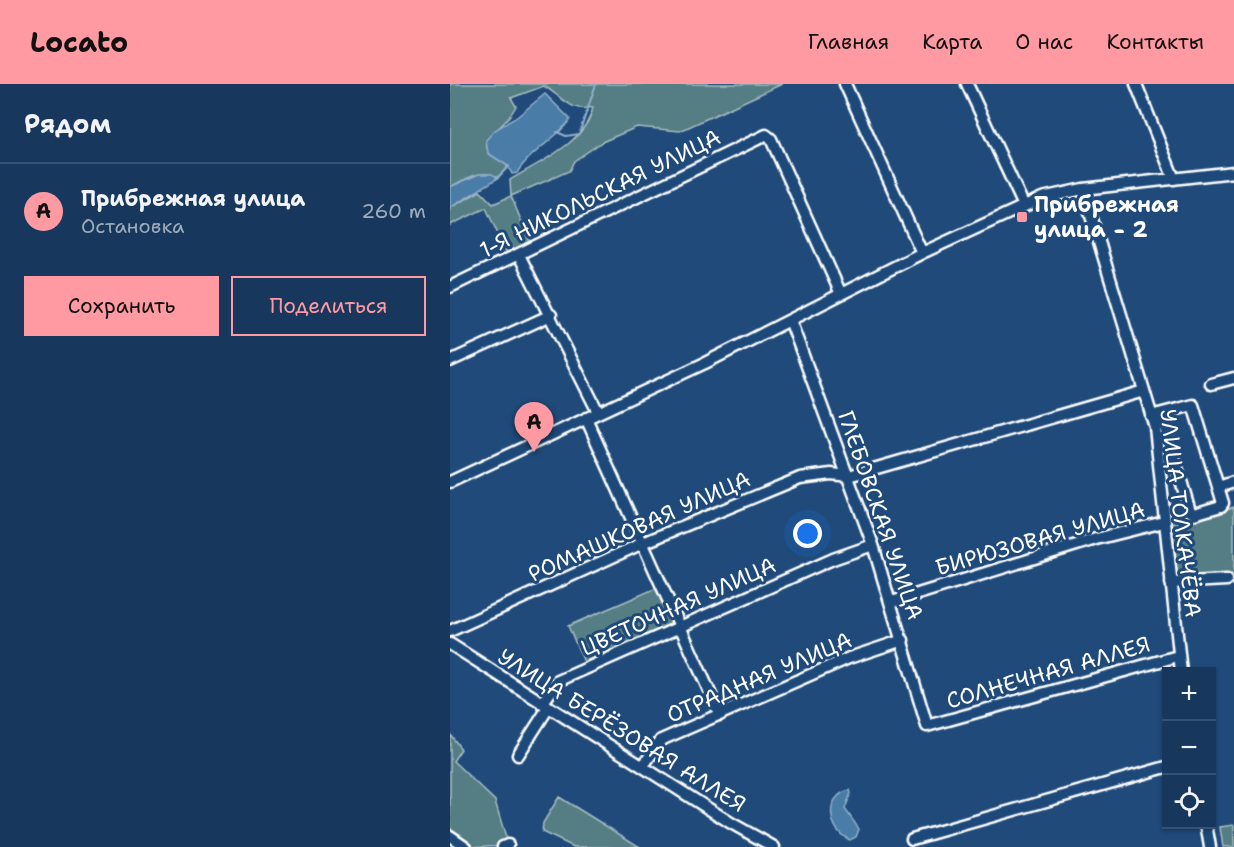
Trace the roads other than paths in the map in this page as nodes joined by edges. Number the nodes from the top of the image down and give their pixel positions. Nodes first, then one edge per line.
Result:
1 (845, 84) edge
2 (967, 84) edge
3 (1136, 84) edge
4 (1234, 172) edge
5 (1174, 179) junction
6 (1083, 189) junction
7 (1024, 206) junction
8 (922, 253) junction
9 (519, 255) junction
10 (450, 287) edge
11 (841, 294) junction
12 (550, 315) junction
13 (790, 320) junction
14 (450, 362) edge
15 (1234, 378) edge
16 (1212, 384) dead end
17 (1144, 390) junction
18 (598, 412) junction
19 (1156, 415) junction
20 (586, 418) junction
21 (849, 476) junction
22 (450, 482) edge
23 (1234, 482) edge
24 (1218, 487) junction
25 (1164, 522) junction
26 (643, 543) junction
27 (873, 545) junction
28 (1227, 580) dead end
29 (1171, 583) junction
30 (892, 602) junction
31 (680, 626) junction
32 (450, 631) edge
33 (903, 640) junction
34 (450, 644) edge
35 (1178, 656) junction
36 (1180, 667) edge
37 (545, 706) junction
38 (720, 715) junction
39 (927, 726) joint
40 (518, 754) dead end
41 (643, 766) junction
42 (1162, 767) edge
43 (1207, 829) edge
44 (450, 836) edge
45 (912, 839) dead end
46 (466, 847) edge
47 (774, 847) edge
48 (1210, 847) edge

1 - 8 street
2 - 7 street
3 - 5 street
4 - 5 street
5 - 6 street
6 - 7 street
6 - 17 street, УЛИЦА ТОЛКАЧЁВА
7 - 8 street
8 - 11 street
9 - 10 street, 1-Я НИКОЛЬСКАЯ УЛИЦА
9 - 11 street, 1-Я НИКОЛЬСКАЯ УЛИЦА
9 - 12 street
11 - 13 street
12 - 14 street
12 - 18 street
13 - 18 street
13 - 21 street, ГЛЕБОВСКАЯ УЛИЦА
15 - 16 street
17 - 19 street, УЛИЦА ТОЛКАЧЁВА
17 - 21 street, РОМАШКОВАЯ УЛИЦА
18 - 20 street
19 - 24 street
19 - 24 street
19 - 25 street, УЛИЦА ТОЛКАЧЁВА
20 - 22 street
20 - 26 street
21 - 26 street, РОМАШКОВАЯ УЛИЦА
21 - 27 street, ГЛЕБОВСКАЯ УЛИЦА
23 - 24 street
25 - 29 street, УЛИЦА ТОЛКАЧЁВА
25 - 30 street, БИРЮЗОВАЯ УЛИЦА
26 - 31 street
26 - 32 street, РОМАШКОВАЯ УЛИЦА
27 - 30 street, ГЛЕБОВСКАЯ УЛИЦА
27 - 31 street, ЦВЕТОЧНАЯ УЛИЦА
28 - 29 street
29 - 35 street, УЛИЦА ТОЛКАЧЁВА
30 - 33 street, ГЛЕБОВСКАЯ УЛИЦА
31 - 37 street, ЦВЕТОЧНАЯ УЛИЦА
31 - 38 street
33 - 38 street, ОТРАДНАЯ УЛИЦА
33 - 39 street, ГЛЕБОВСКАЯ УЛИЦА
34 - 37 street, УЛИЦА БЕРЁЗОВАЯ АЛЛЕЯ
35 - 36 street, УЛИЦА ТОЛКАЧЁВА
35 - 39 street, СОЛНЕЧНАЯ АЛЛЕЯ
37 - 40 street, ЦВЕТОЧНАЯ УЛИЦА
37 - 41 street, УЛИЦА БЕРЁЗОВАЯ АЛЛЕЯ
38 - 41 street, ОТРАДНАЯ УЛИЦА
41 - 47 street, УЛИЦА БЕРЁЗОВАЯ АЛЛЕЯ
42 - 45 street
43 - 48 street
44 - 46 street

